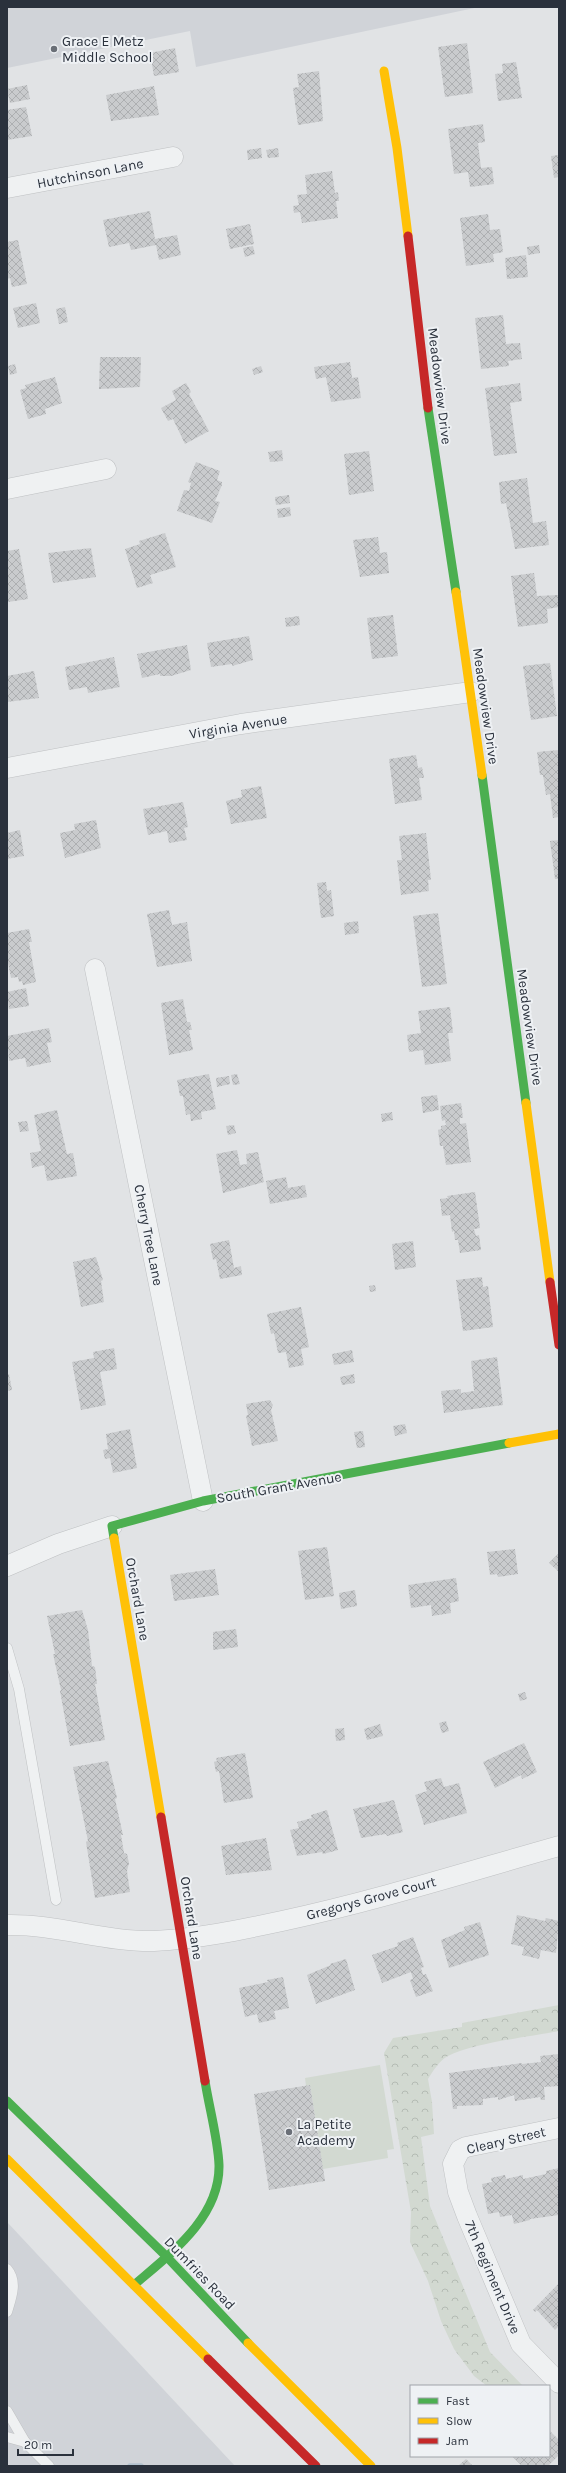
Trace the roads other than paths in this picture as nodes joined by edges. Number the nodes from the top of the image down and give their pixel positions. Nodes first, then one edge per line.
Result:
1 (384, 71) dead end
2 (173, 157) dead end
3 (7, 188) edge
4 (106, 469) dead end
5 (7, 489) edge
6 (470, 692) junction
7 (7, 768) edge
8 (95, 968) dead end
9 (559, 1345) edge
10 (559, 1434) edge
11 (203, 1501) junction
12 (112, 1526) junction
13 (7, 1566) edge
14 (7, 1648) edge
15 (559, 1846) edge
16 (56, 1900) dead end
17 (7, 1924) edge
18 (181, 1938) junction
19 (7, 2101) edge
20 (559, 2128) edge
21 (455, 2157) joint
22 (7, 2160) edge
23 (166, 2256) junction
24 (7, 2269) edge
25 (134, 2285) junction
26 (7, 2312) edge
27 (559, 2383) edge
28 (7, 2411) edge
29 (7, 2437) edge
30 (25, 2442) junction
31 (49, 2466) edge
32 (316, 2466) edge
33 (371, 2466) edge

1 - 6 street, Meadowview Drive
2 - 3 street, Hutchinson Lane
4 - 5 street
6 - 7 street, Virginia Avenue
6 - 9 street, Meadowview Drive
8 - 11 street, Cherry Tree Lane
10 - 11 street, South Grant Avenue
11 - 12 street, South Grant Avenue
12 - 13 street, South Grant Avenue
12 - 18 street, Orchard Lane
14 - 16 lane
15 - 18 street, Gregorys Grove Court
17 - 18 street, Gregorys Grove Court
18 - 23 street, Orchard Lane
19 - 23 street, Dumfries Road
20 - 21 street, Cleary Street
21 - 27 street, 7th Regiment Drive
22 - 25 street
23 - 25 street, Orchard Lane
23 - 33 street, Dumfries Road
24 - 26 lane
25 - 32 street
28 - 30 lane
29 - 30 lane
30 - 31 lane

